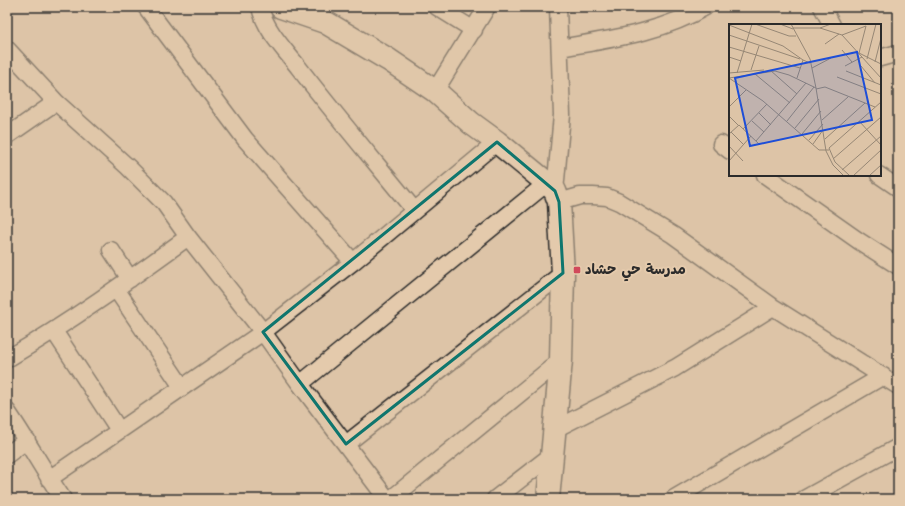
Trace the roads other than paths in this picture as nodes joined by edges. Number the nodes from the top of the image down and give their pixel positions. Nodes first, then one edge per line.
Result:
1 (146, 7) edge
2 (260, 7) edge
3 (281, 7) edge
4 (437, 7) edge
5 (487, 7) edge
6 (705, 7) edge
7 (822, 7) edge
8 (556, 9) edge
9 (831, 24) edge
10 (474, 30) junction
11 (7, 48) edge
12 (560, 48) junction
13 (898, 53) edge
14 (881, 58) edge
15 (435, 91) junction
16 (56, 102) junction
17 (7, 136) edge
18 (497, 142) junction
19 (766, 176) edge
20 (880, 176) edge
21 (898, 188) edge
22 (553, 192) junction
23 (414, 210) junction
24 (188, 237) junction
25 (111, 250) dead end
26 (353, 262) junction
27 (898, 266) edge
28 (563, 273) junction
29 (130, 279) junction
30 (116, 289) junction
31 (773, 307) junction
32 (54, 331) junction
33 (263, 332) junction
34 (7, 359) edge
35 (561, 360) junction
36 (883, 376) junction
37 (300, 384) junction
38 (898, 386) edge
39 (182, 387) junction
40 (7, 411) edge
41 (555, 429) junction
42 (120, 430) junction
43 (27, 440) junction
44 (346, 444) junction
45 (898, 447) edge
46 (553, 454) junction
47 (7, 455) edge
48 (49, 479) junction
49 (810, 497) edge
50 (63, 499) edge
51 (387, 499) edge
52 (391, 499) edge
53 (495, 499) edge
54 (548, 499) edge
55 (673, 499) edge

1 - 26 street
2 - 23 street
3 - 15 street
4 - 10 street
5 - 10 street
6 - 12 street
7 - 9 street
8 - 12 street
10 - 15 street
11 - 16 street
12 - 22 street
13 - 14 street
15 - 18 street
16 - 17 street
16 - 24 street
18 - 22 street
18 - 23 street
19 - 27 street
20 - 21 street
22 - 28 street
22 - 31 street
22 - 37 street
23 - 26 street
24 - 29 street
24 - 33 street
25 - 29 street
26 - 33 street
28 - 35 street
28 - 44 street
29 - 30 street
30 - 32 street
30 - 39 street
31 - 36 street
31 - 41 street
32 - 34 street
32 - 42 street
33 - 37 street
33 - 39 street
35 - 41 street
35 - 52 street
36 - 38 street
36 - 55 street
37 - 44 street
39 - 42 street
40 - 43 street
41 - 46 street
42 - 48 street
43 - 47 street
43 - 48 street
44 - 51 street
45 - 49 street
46 - 53 street
46 - 54 street
48 - 50 street

